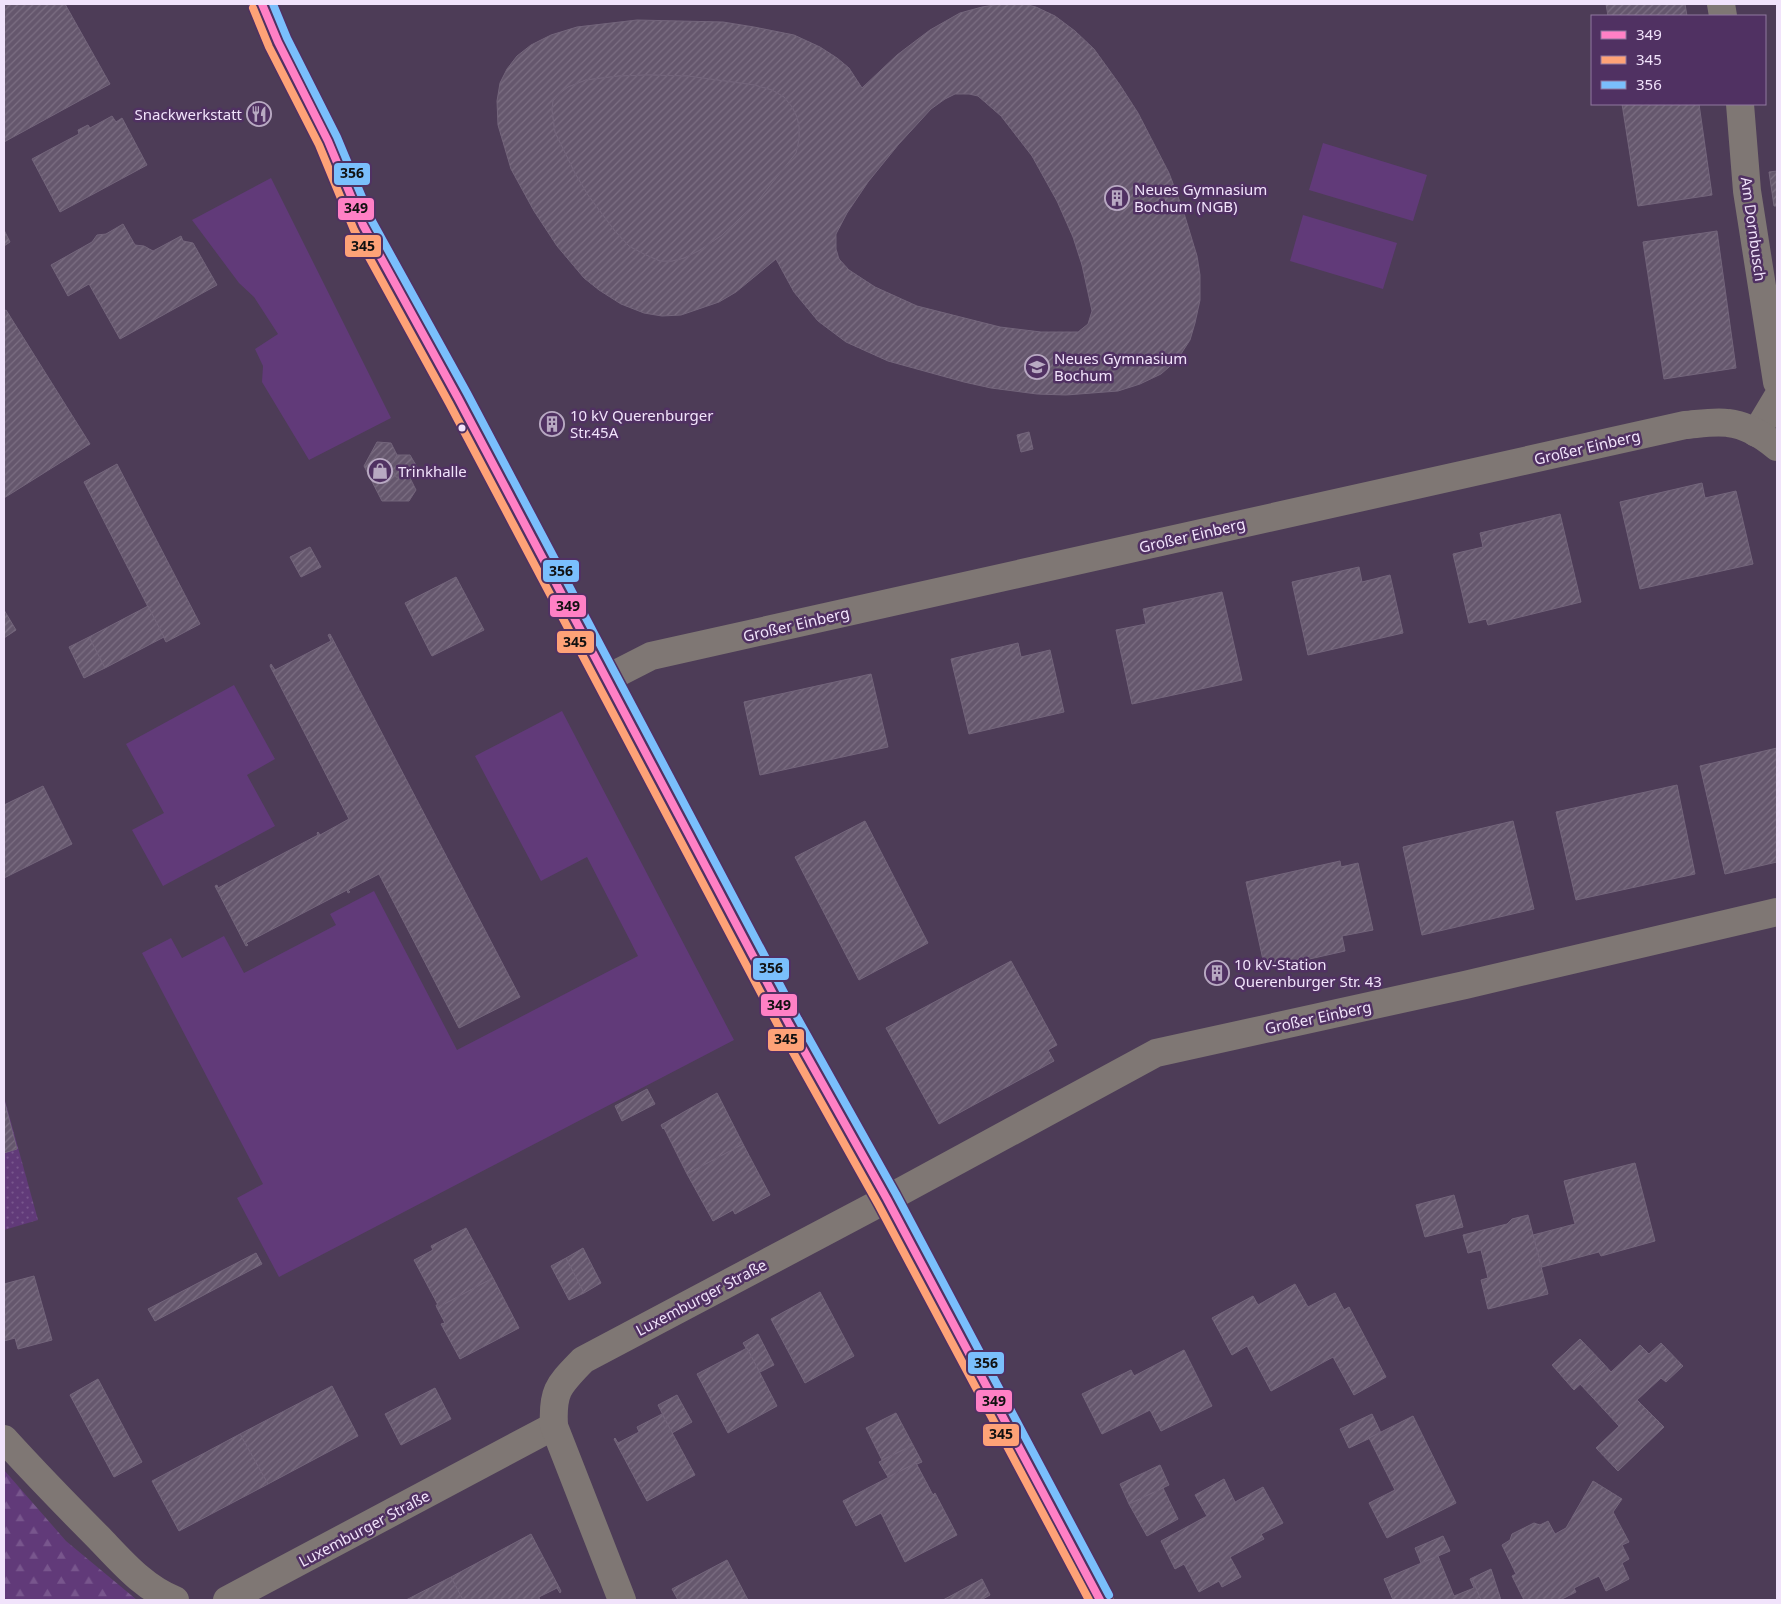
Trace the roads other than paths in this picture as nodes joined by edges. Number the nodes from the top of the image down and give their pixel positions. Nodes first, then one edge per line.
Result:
1 (262, 4) edge
2 (1740, 105) edge
3 (1777, 382) edge
4 (1777, 398) edge
5 (1767, 440) edge
6 (606, 679) junction
7 (1777, 912) edge
8 (887, 1199) junction
9 (554, 1426) junction
10 (4, 1440) edge
11 (175, 1600) edge
12 (227, 1600) edge
13 (622, 1600) edge
14 (1100, 1600) edge

1 - 6 street
2 - 3 street, Am Dornbusch
4 - 5 street
5 - 6 street, Großer Einberg
6 - 8 street
7 - 8 street, Großer Einberg
8 - 9 street, Luxemburger Straße
8 - 14 street
9 - 12 street, Luxemburger Straße
9 - 13 street, Luxemburger Straße
10 - 11 street

